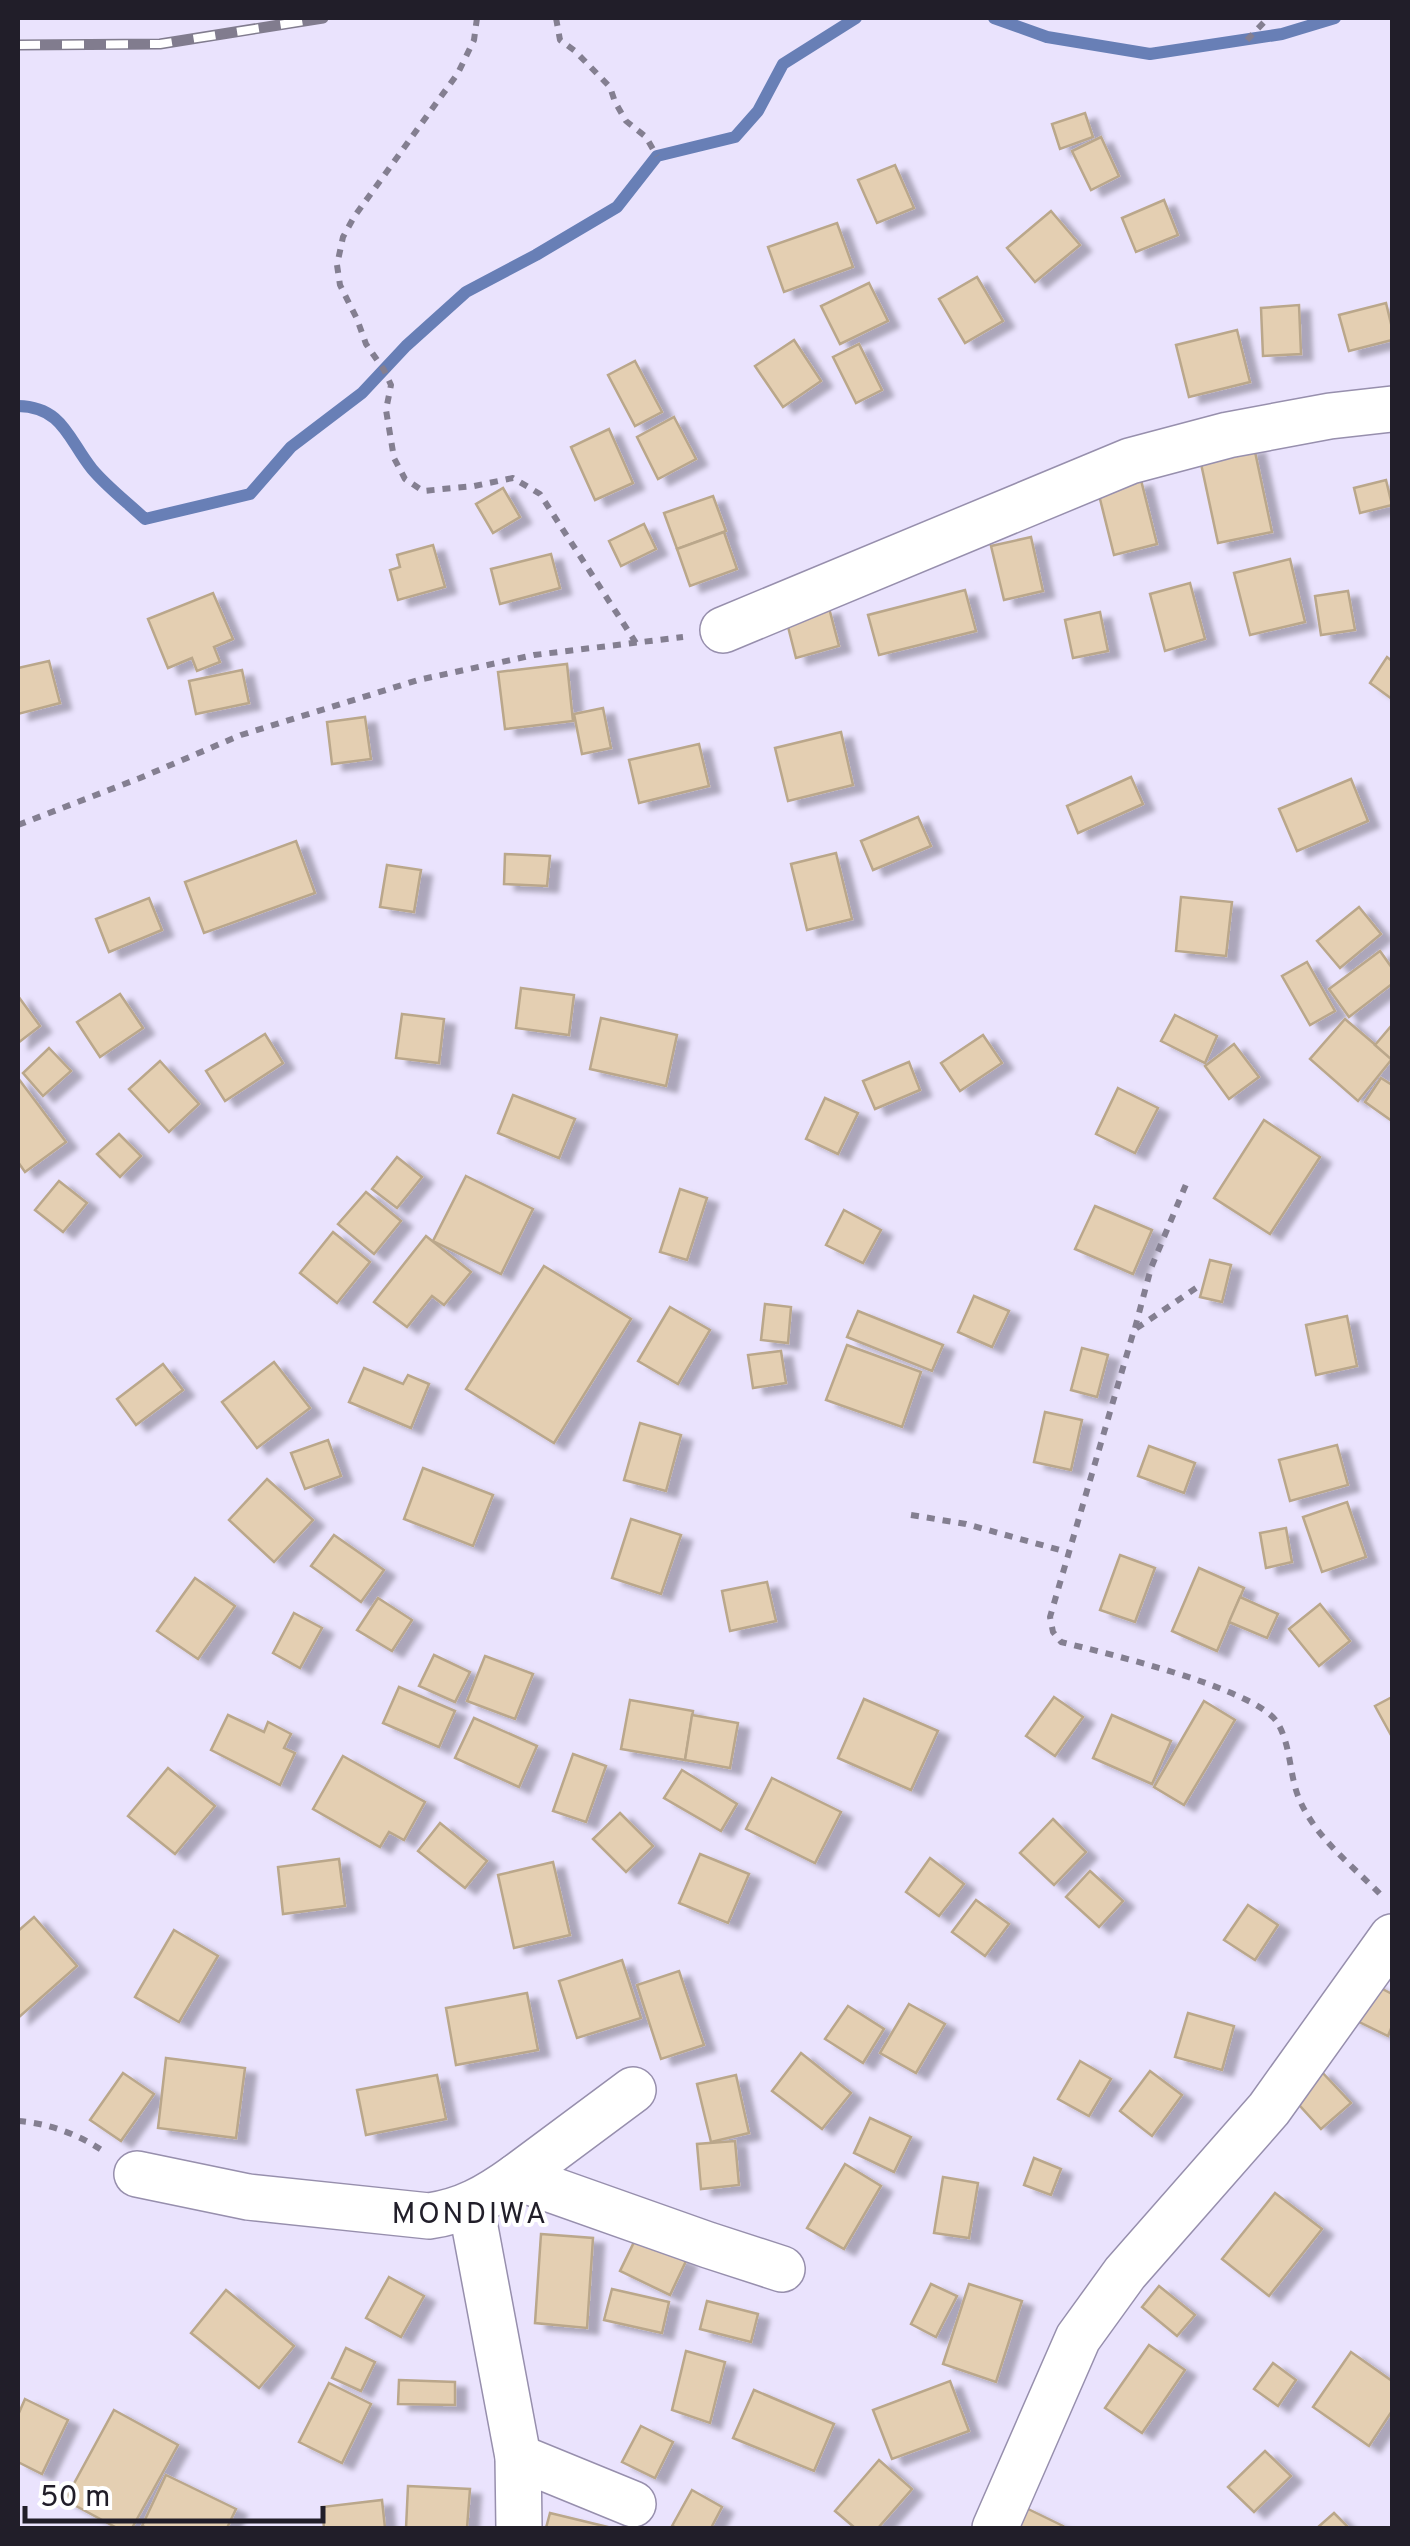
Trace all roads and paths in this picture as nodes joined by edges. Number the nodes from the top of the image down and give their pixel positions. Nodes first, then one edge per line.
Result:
1 (476, 18) edge
2 (556, 18) edge
3 (1268, 18) edge
4 (1246, 40) dead end
5 (657, 156) dead end
6 (1392, 410) edge
7 (723, 630) joint
8 (636, 643) junction
9 (18, 825) edge
10 (1187, 1182) dead end
11 (1196, 1288) dead end
12 (1134, 1330) junction
13 (911, 1515) dead end
14 (1068, 1552) junction
15 (1392, 1906) edge
16 (1392, 1937) edge
17 (633, 2090) dead end
18 (18, 2122) edge
19 (137, 2174) joint
20 (516, 2176) junction
21 (471, 2206) junction
22 (782, 2269) dead end
23 (518, 2457) junction
24 (633, 2504) dead end
25 (519, 2528) edge
26 (995, 2528) edge

1 - 8 path
2 - 5 path
3 - 4 path
6 - 7 street
7 - 8 path
8 - 9 path
10 - 12 path
11 - 12 path
12 - 14 path
13 - 14 path
14 - 15 path
16 - 26 street
17 - 20 street
18 - 19 path
19 - 21 street
20 - 21 street
20 - 22 street
21 - 23 street
23 - 24 street
23 - 25 street

